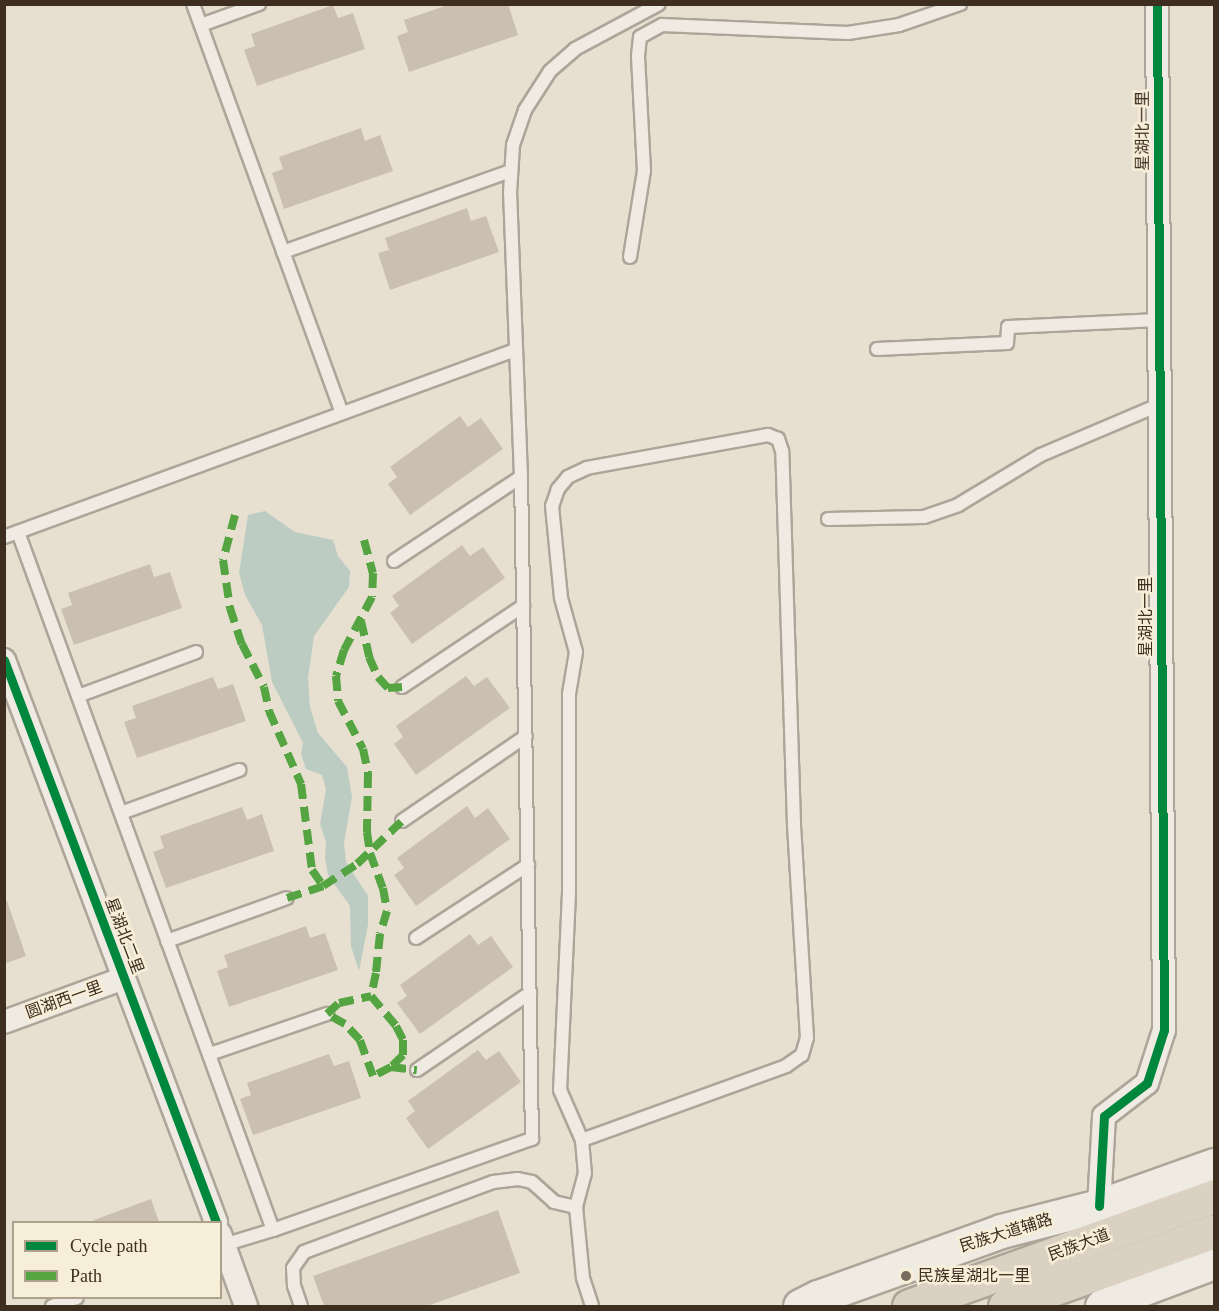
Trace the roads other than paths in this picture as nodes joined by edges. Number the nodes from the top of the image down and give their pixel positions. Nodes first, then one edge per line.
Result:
1 (193, 4) edge
2 (259, 4) edge
3 (659, 4) edge
4 (960, 4) edge
5 (1157, 4) edge
6 (201, 25) junction
7 (511, 171) junction
8 (283, 252) junction
9 (630, 257) dead end
10 (1159, 320) junction
11 (877, 349) dead end
12 (515, 350) junction
13 (1160, 405) junction
14 (342, 413) junction
15 (521, 477) junction
16 (828, 519) dead end
17 (18, 532) junction
18 (4, 537) edge
19 (394, 561) dead end
20 (524, 606) junction
21 (196, 652) dead end
22 (4, 660) edge
23 (402, 687) dead end
24 (78, 696) junction
25 (525, 735) junction
26 (240, 770) dead end
27 (121, 813) junction
28 (402, 821) dead end
29 (528, 865) junction
30 (287, 898) dead end
31 (416, 938) dead end
32 (167, 941) junction
33 (124, 978) junction
34 (530, 993) junction
35 (327, 1014) dead end
36 (4, 1022) edge
37 (210, 1054) junction
38 (417, 1070) dead end
39 (582, 1140) junction
40 (1215, 1165) edge
41 (1215, 1196) edge
42 (1099, 1206) junction
43 (576, 1207) junction
44 (216, 1221) edge
45 (273, 1230) junction
46 (1215, 1231) edge
47 (222, 1242) edge
48 (1215, 1262) edge
49 (74, 1299) edge
50 (52, 1306) edge
51 (246, 1306) edge
52 (302, 1306) edge
53 (592, 1306) edge
54 (800, 1306) edge
55 (909, 1306) edge
56 (1005, 1306) edge
57 (1102, 1306) edge

1 - 6 lane
2 - 6 lane
3 - 7 lane
4 - 9 lane
5 - 10 street, 星湖北一里
6 - 8 lane
7 - 8 lane
7 - 12 lane
8 - 14 lane
10 - 11 lane
10 - 13 street, 星湖北一里
12 - 14 lane
12 - 15 lane
13 - 16 lane
13 - 42 street, 星湖北一里
14 - 17 lane
15 - 19 lane
15 - 20 lane
17 - 18 lane
17 - 24 lane
20 - 23 lane
20 - 25 lane
21 - 24 lane
22 - 33 street, 星湖北二里
24 - 27 lane
25 - 28 lane
25 - 29 lane
26 - 27 lane
27 - 32 lane
29 - 31 lane
29 - 34 lane
30 - 32 lane
32 - 37 lane
33 - 36 street, 圆湖西一里
33 - 44 street, 星湖北二里
34 - 38 lane
34 - 45 lane
35 - 37 lane
37 - 45 lane
39 - 39 lane
39 - 43 lane
40 - 42 street, 民族大道辅路
41 - 55 highway, 民族大道
42 - 54 street, 民族大道辅路
43 - 52 lane
43 - 53 lane
45 - 47 lane
46 - 56 highway, 民族大道
47 - 51 street
48 - 57 street
49 - 50 lane

